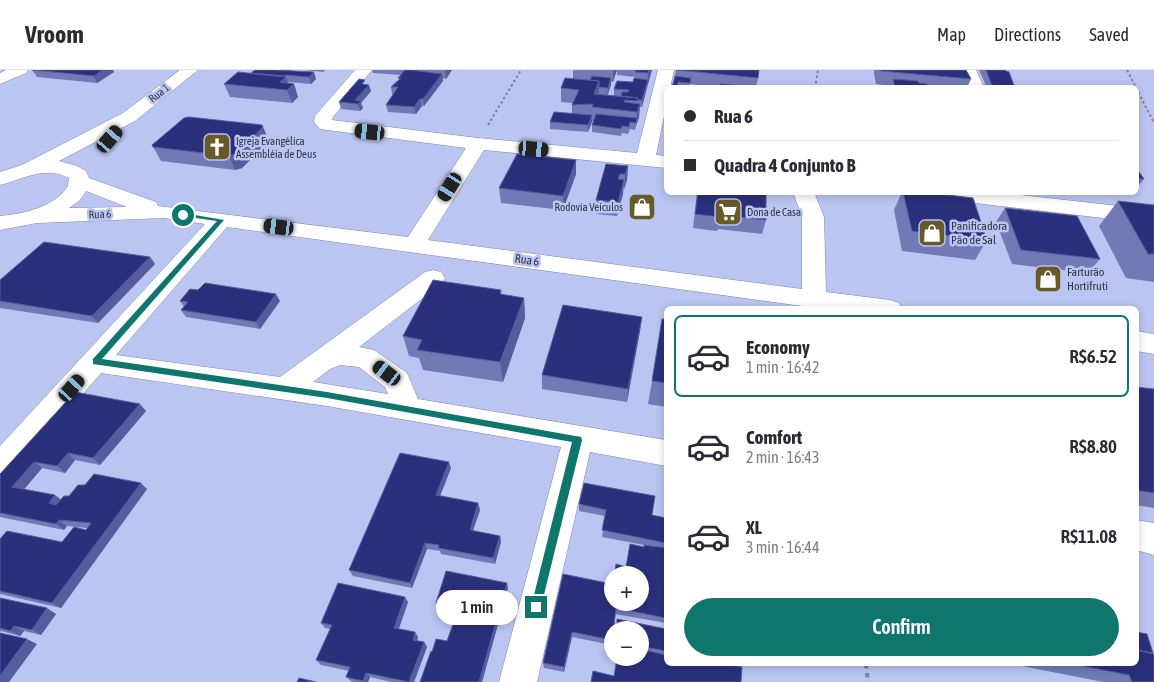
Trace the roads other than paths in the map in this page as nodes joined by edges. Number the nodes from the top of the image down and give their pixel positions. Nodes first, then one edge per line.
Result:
1 (20, 70) edge
2 (190, 70) edge
3 (364, 70) edge
4 (666, 70) edge
5 (968, 70) edge
6 (0, 79) edge
7 (975, 85) edge
8 (129, 117) junction
9 (478, 144) junction
10 (645, 159) junction
11 (664, 162) edge
12 (86, 169) junction
13 (11, 173) edge
14 (804, 195) edge
15 (978, 195) edge
16 (1023, 198) edge
17 (164, 212) junction
18 (1154, 216) edge
19 (29, 218) junction
20 (221, 220) junction
21 (0, 222) edge
22 (0, 233) edge
23 (414, 245) junction
24 (433, 278) edge
25 (829, 303) edge
26 (860, 306) edge
27 (1139, 342) edge
28 (1154, 344) edge
29 (96, 362) junction
30 (320, 362) junction
31 (285, 389) junction
32 (408, 409) junction
33 (578, 440) junction
34 (664, 454) edge
35 (0, 467) edge
36 (1139, 536) edge
37 (1154, 539) edge
38 (518, 682) edge

1 - 6 street
2 - 8 street, Rua 1
3 - 9 street
4 - 10 street
5 - 7 street
8 - 12 street
8 - 13 street
9 - 10 street
9 - 23 street
10 - 11 street
12 - 13 street, Rua 6
12 - 17 street, Rua 6
12 - 19 street
14 - 25 street
15 - 16 street
16 - 18 street
17 - 19 street, Rua 6
17 - 20 street, Rua 6
19 - 21 street, Rua 6
19 - 22 street
20 - 23 street, Rua 6
20 - 29 street
23 - 25 street, Rua 6
24 - 30 street
25 - 26 street, Rua 6
27 - 28 street
29 - 31 street
29 - 35 street
30 - 31 street
30 - 32 street
31 - 32 street
32 - 33 street
33 - 34 street
33 - 38 street
36 - 37 street

